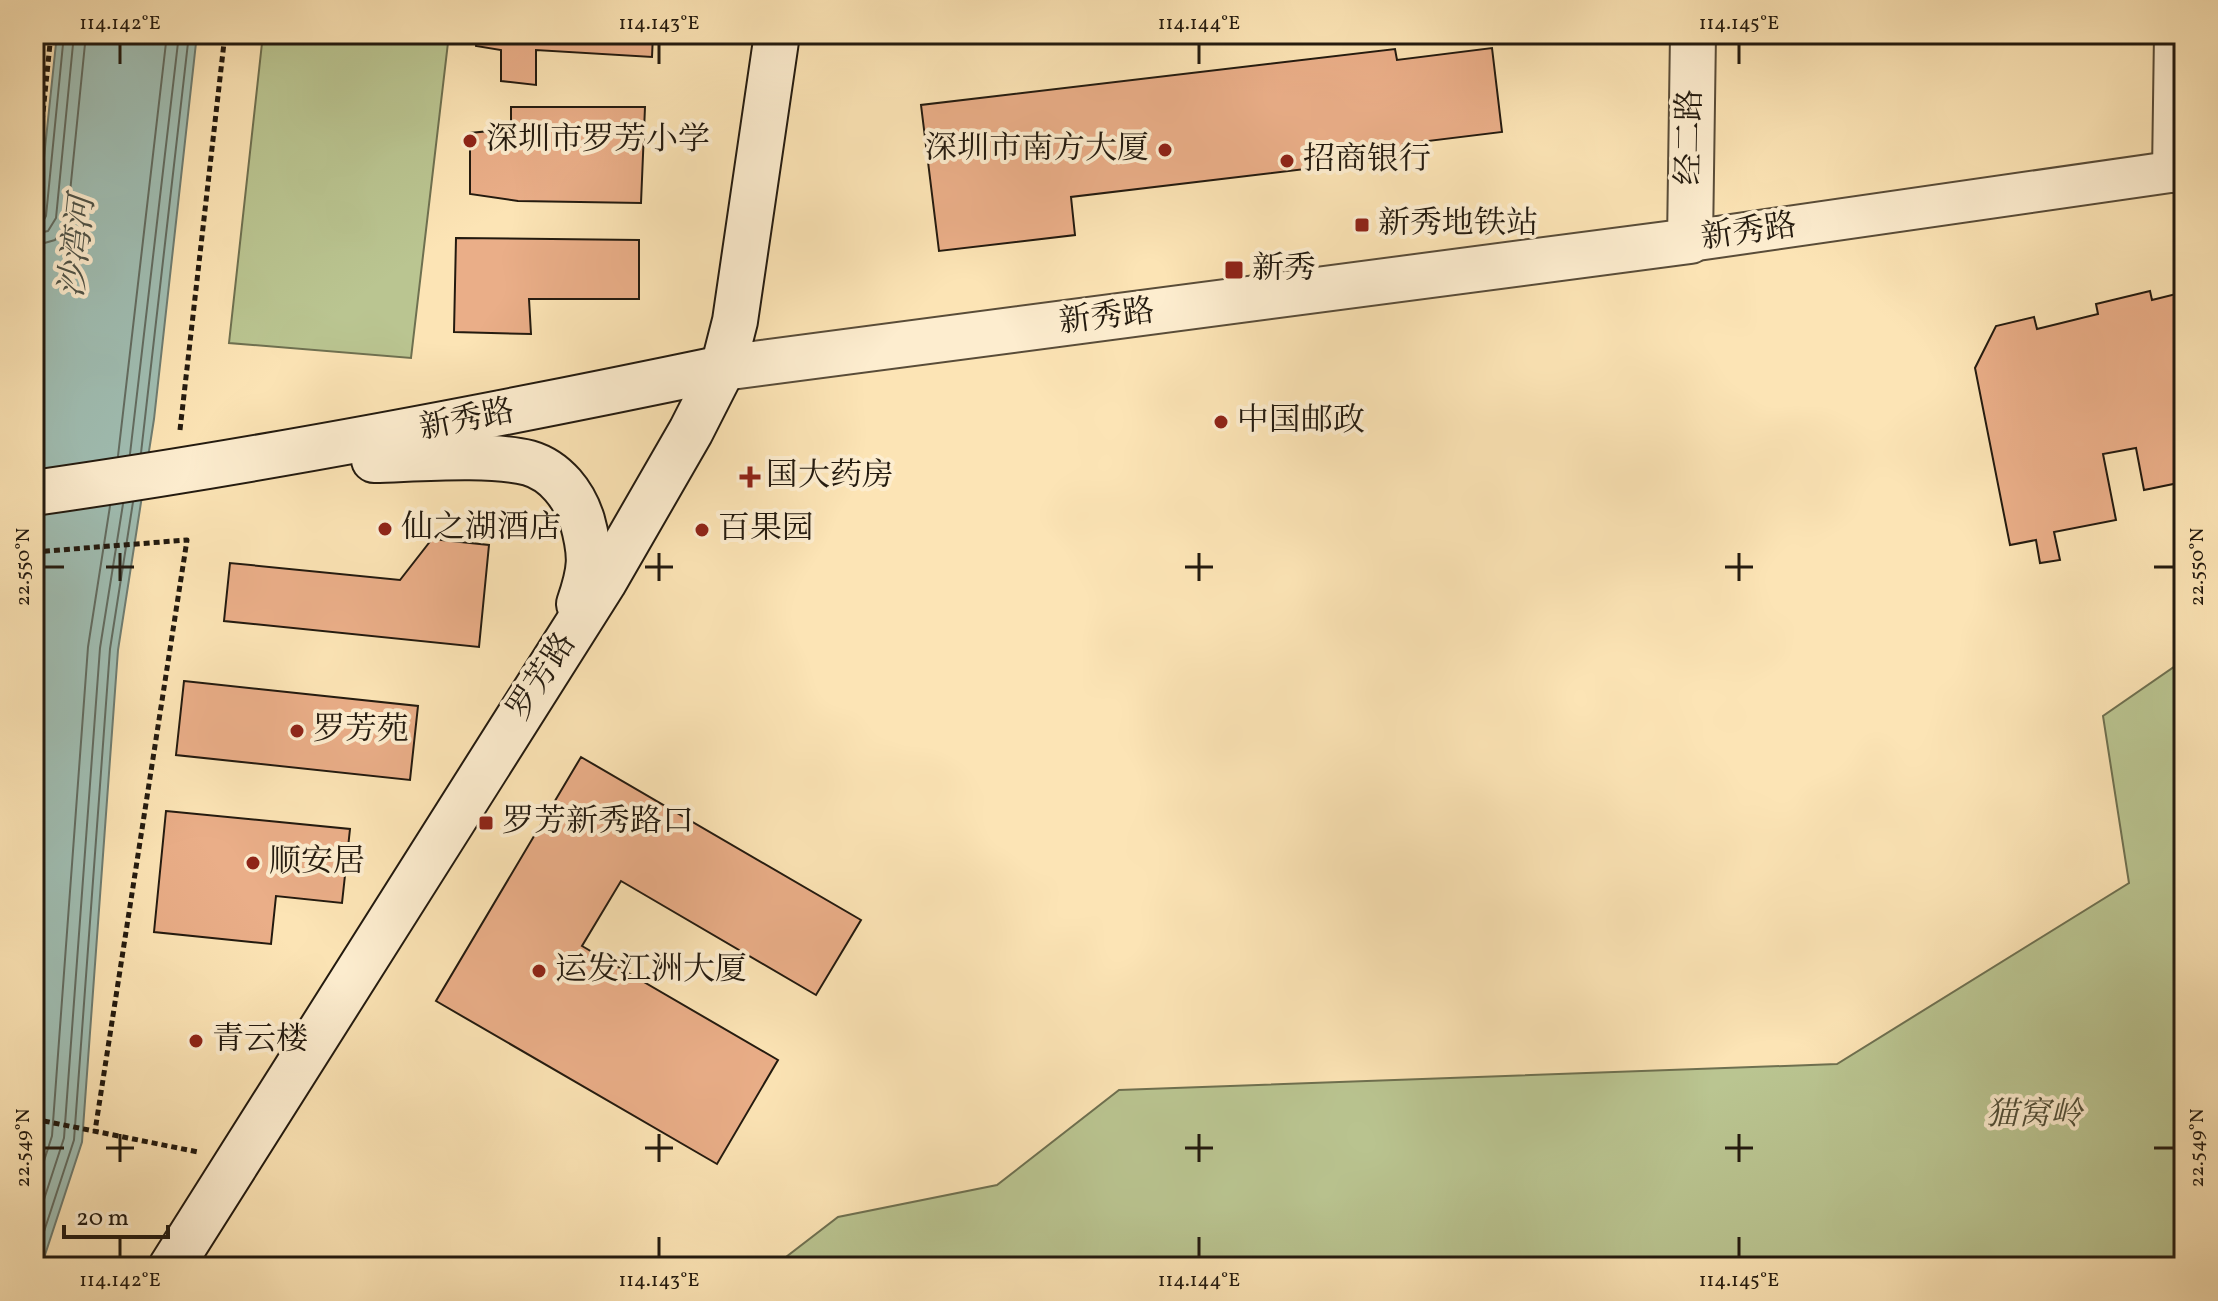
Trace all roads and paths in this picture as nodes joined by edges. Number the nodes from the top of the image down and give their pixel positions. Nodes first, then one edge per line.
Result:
1 (51, 34) edge
2 (225, 34) edge
3 (777, 34) edge
4 (1693, 34) edge
5 (2175, 34) edge
6 (36, 171) edge
7 (2179, 171) edge
8 (34, 201) edge
9 (1690, 241) junction
10 (723, 368) junction
11 (192, 460) junction
12 (34, 493) edge
13 (34, 552) edge
14 (567, 640) junction
15 (34, 1119) edge
16 (95, 1131) junction
17 (238, 1160) junction
18 (171, 1267) edge

1 - 6 path
2 - 11 path
3 - 10 main road, 罗芳路
4 - 9 main road, 经二路
5 - 7 street
6 - 8 path
7 - 9 street, 新秀路
9 - 10 main road, 新秀路
10 - 11 main road, 新秀路
10 - 14 main road, 罗芳路
11 - 12 main road, 新秀路
11 - 14 main road
13 - 16 path
14 - 17 main road, 罗芳路
15 - 16 path
16 - 17 path
17 - 18 main road, 罗芳路

